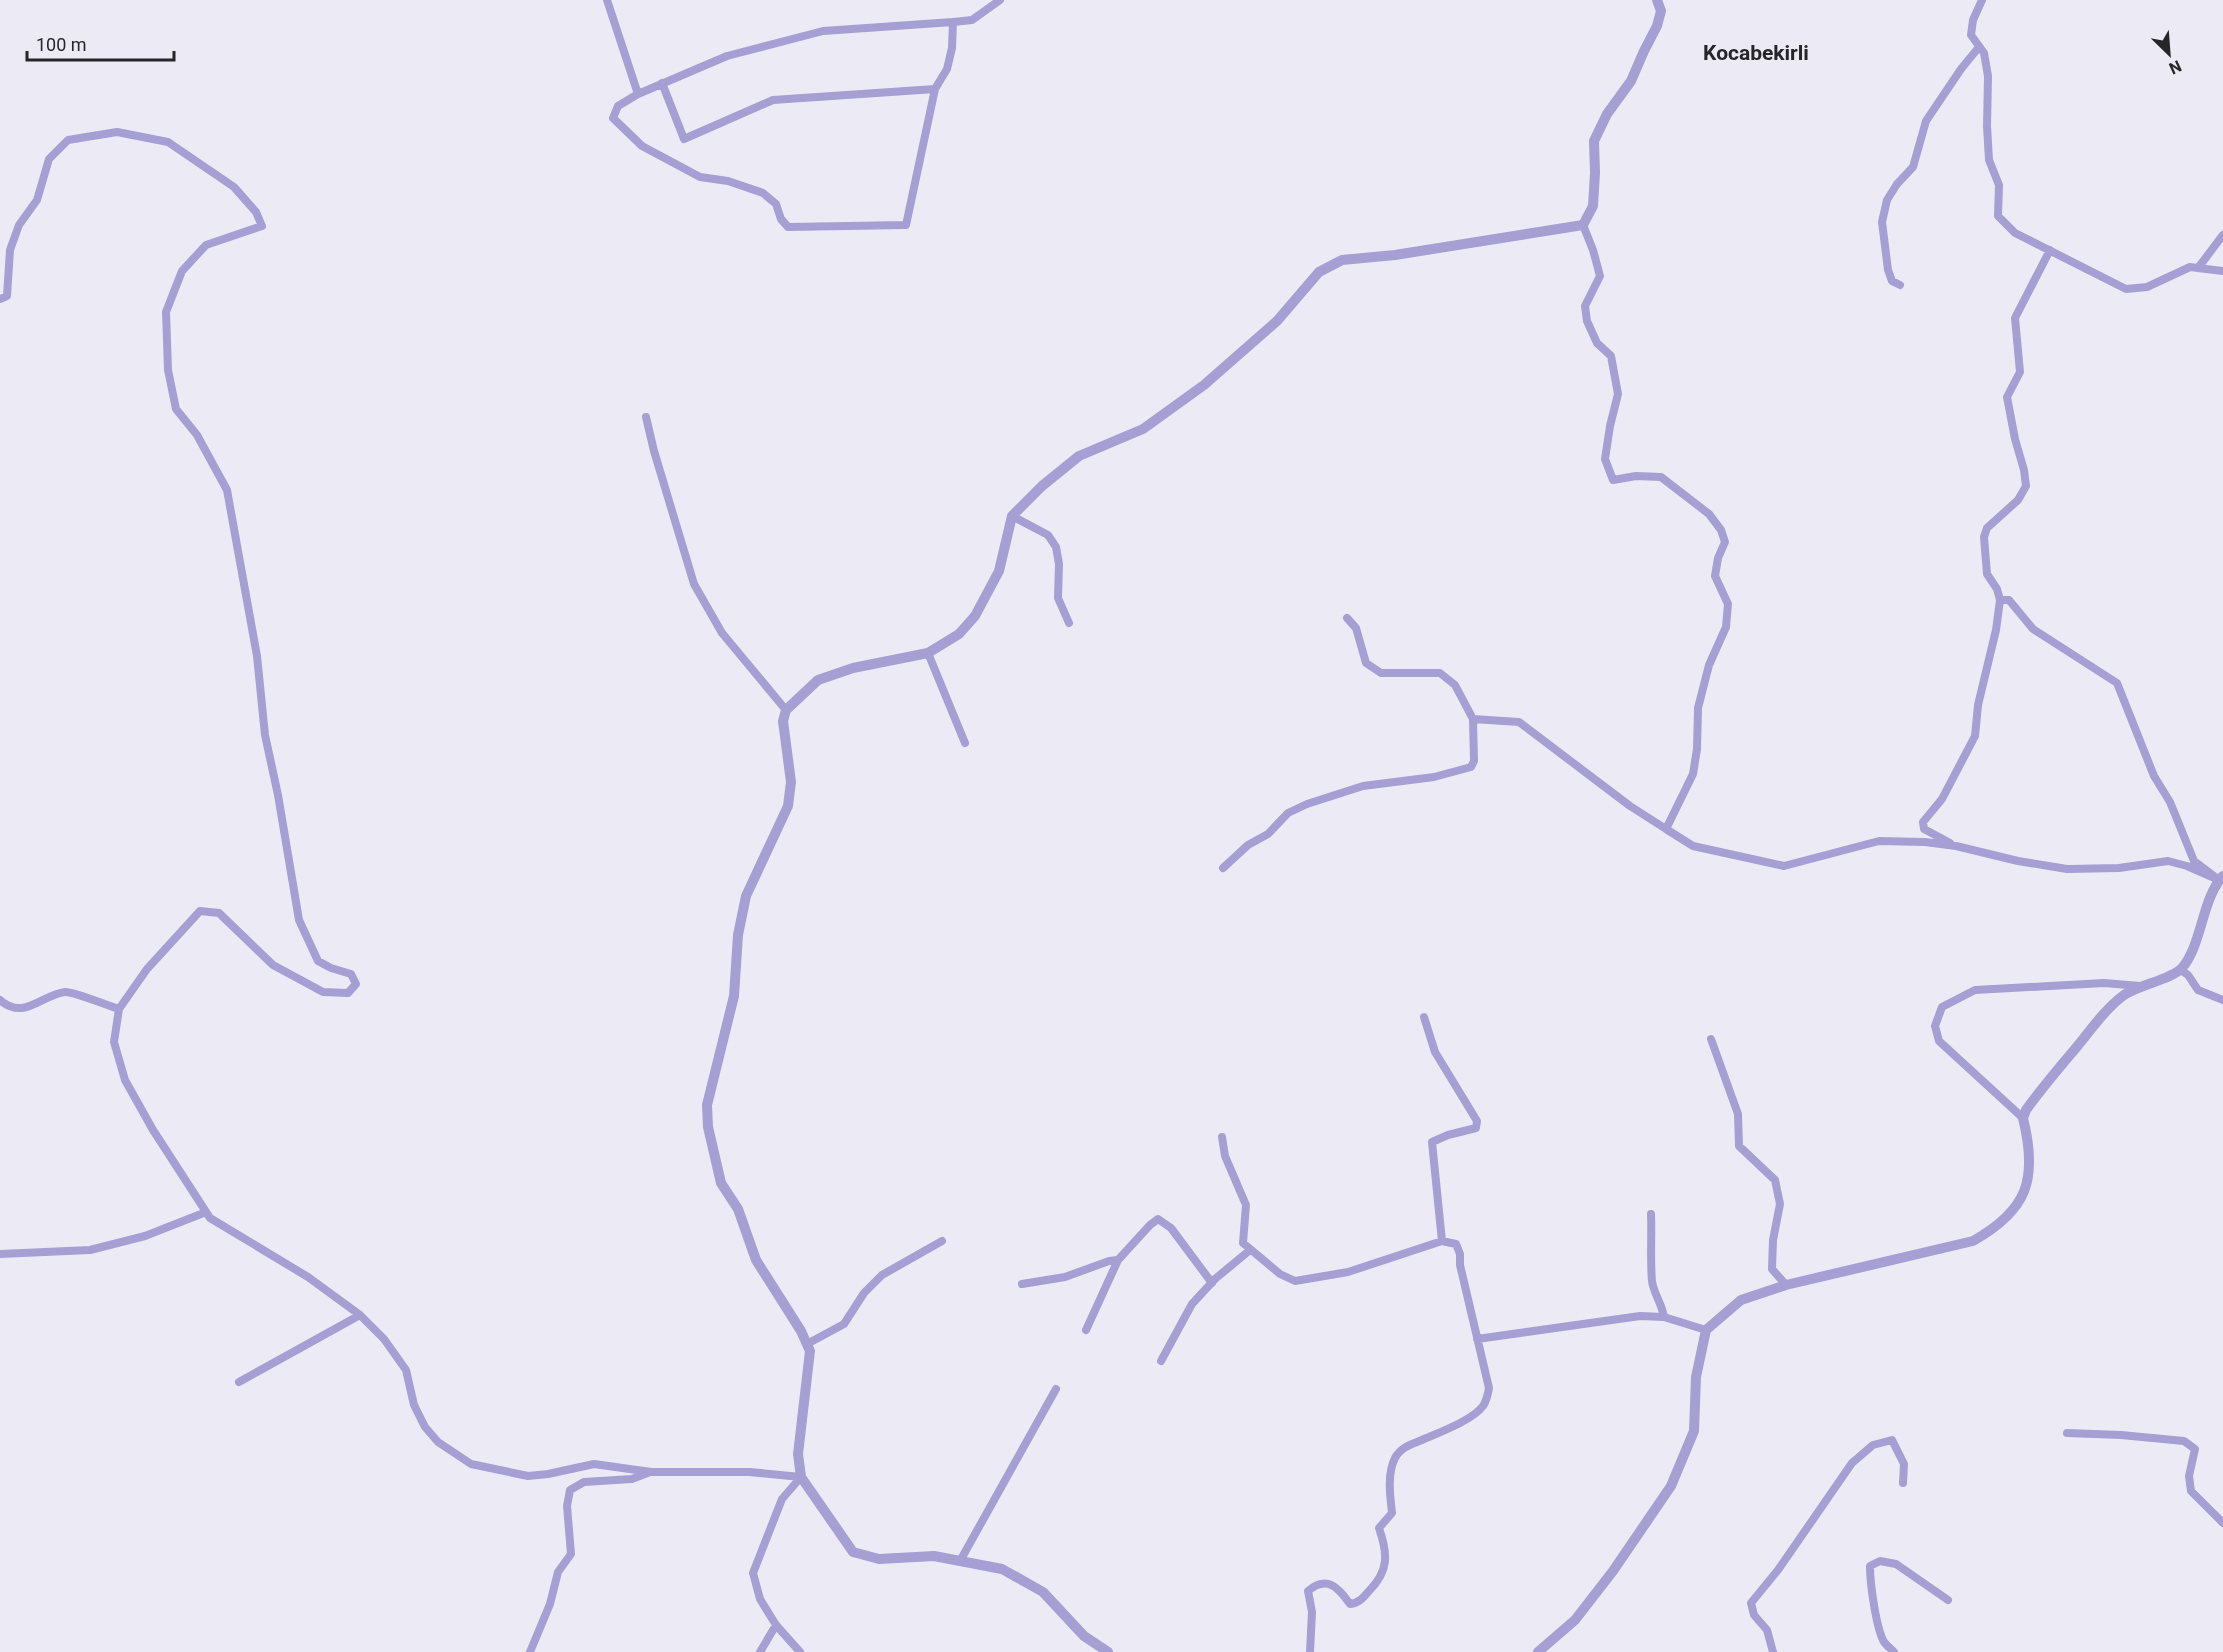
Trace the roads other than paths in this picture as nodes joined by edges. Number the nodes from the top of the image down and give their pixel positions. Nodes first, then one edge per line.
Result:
1 (606, 0) edge
2 (1000, 0) edge
3 (1657, 0) edge
4 (1982, 0) edge
5 (953, 22) junction
6 (1979, 47) junction
7 (662, 83) junction
8 (935, 89) junction
9 (638, 94) junction
10 (1583, 225) junction
11 (2223, 235) edge
12 (2050, 250) junction
13 (2198, 268) junction
14 (2223, 271) edge
15 (1900, 285) dead end
16 (0, 299) edge
17 (646, 417) dead end
18 (1012, 516) junction
19 (2000, 600) junction
20 (1347, 618) dead end
21 (1069, 623) dead end
22 (928, 653) junction
23 (786, 710) junction
24 (1473, 719) junction
25 (965, 743) dead end
26 (1666, 829) junction
27 (1956, 846) junction
28 (1223, 868) dead end
29 (2221, 878) edge
30 (2181, 970) junction
31 (2141, 986) junction
32 (0, 1000) edge
33 (2223, 1000) edge
34 (119, 1009) junction
35 (1424, 1017) dead end
36 (1711, 1039) dead end
37 (2023, 1118) junction
38 (1222, 1137) dead end
39 (206, 1212) junction
40 (1651, 1214) dead end
41 (942, 1241) dead end
42 (1442, 1241) junction
43 (1250, 1250) junction
44 (0, 1254) edge
45 (1118, 1260) junction
46 (1212, 1283) junction
47 (1022, 1284) dead end
48 (1786, 1285) junction
49 (360, 1315) junction
50 (1664, 1317) junction
51 (1086, 1330) dead end
52 (1706, 1330) junction
53 (1477, 1339) junction
54 (807, 1344) junction
55 (1161, 1360) dead end
56 (238, 1382) dead end
57 (1056, 1389) dead end
58 (2067, 1433) dead end
59 (651, 1472) junction
60 (801, 1477) junction
61 (1903, 1483) dead end
62 (2223, 1523) edge
63 (960, 1561) junction
64 (1948, 1600) dead end
65 (776, 1625) junction
66 (1102, 1651) edge
67 (530, 1652) edge
68 (760, 1652) edge
69 (800, 1652) edge
70 (1310, 1652) edge
71 (1538, 1652) edge
72 (1773, 1652) edge
73 (1894, 1652) edge

1 - 9 street
2 - 5 street
3 - 10 street
4 - 6 street
5 - 7 street
5 - 8 street
6 - 12 street
6 - 15 street
7 - 8 street
7 - 9 street
8 - 9 street
10 - 18 street
10 - 26 street
11 - 13 street
12 - 13 street
12 - 19 street
13 - 14 street
16 - 34 street
17 - 23 street
18 - 21 street
18 - 22 street
19 - 27 street
19 - 29 street
20 - 24 street
22 - 23 street
22 - 25 street
23 - 54 street
24 - 26 street
24 - 28 street
26 - 27 street
27 - 29 street
29 - 30 street
30 - 31 street
30 - 33 street
31 - 37 street
31 - 37 street
32 - 34 street
34 - 39 street
35 - 42 street
36 - 48 street
37 - 48 street
38 - 43 street
39 - 44 street
39 - 49 street
40 - 50 street
41 - 54 street
42 - 43 street
42 - 53 street
43 - 46 street
45 - 46 street
45 - 47 street
45 - 51 street
46 - 55 street
48 - 52 street
49 - 56 street
49 - 59 street
50 - 52 street
50 - 53 street
52 - 71 street
53 - 70 street
54 - 60 street
57 - 63 street
58 - 62 street
59 - 60 street
59 - 67 street
60 - 63 street
60 - 65 street
61 - 72 street
63 - 66 street
64 - 73 street
65 - 68 street
65 - 69 street

